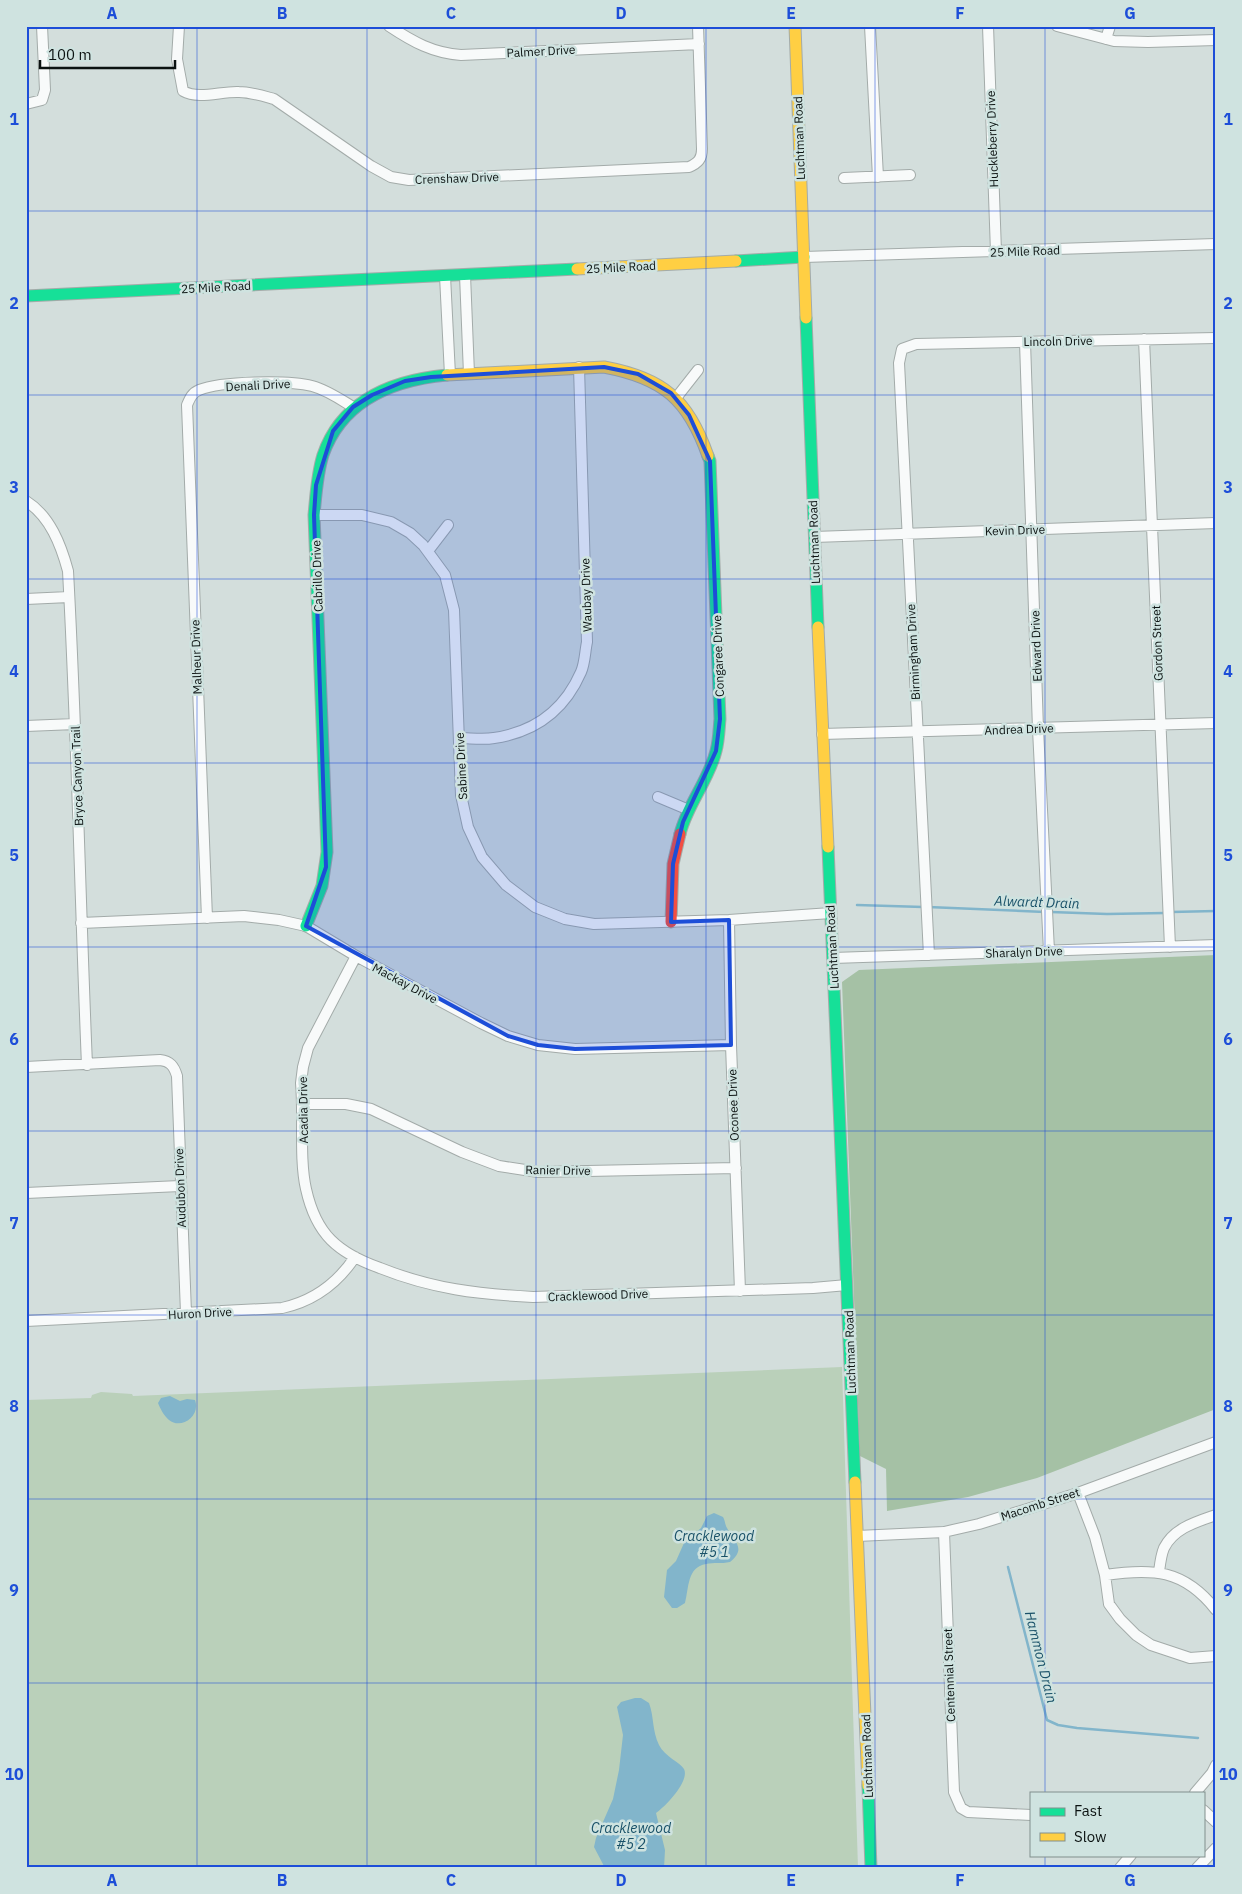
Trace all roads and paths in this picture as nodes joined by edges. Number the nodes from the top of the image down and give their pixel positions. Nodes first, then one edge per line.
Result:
1 (42, 26) edge
2 (179, 26) edge
3 (389, 26) edge
4 (698, 26) edge
5 (795, 26) edge
6 (870, 26) edge
7 (988, 26) edge
8 (1057, 26) edge
9 (1110, 26) edge
10 (1106, 39) junction
11 (1216, 40) edge
12 (699, 44) junction
13 (26, 104) edge
14 (910, 175) dead end
15 (878, 177) junction
16 (844, 178) dead end
17 (1216, 244) edge
18 (996, 252) junction
19 (804, 256) junction
20 (465, 275) junction
21 (445, 276) junction
22 (26, 296) edge
23 (1216, 338) edge
24 (1144, 340) junction
25 (1024, 342) junction
26 (902, 349) joint
27 (579, 367) junction
28 (698, 370) dead end
29 (469, 374) junction
30 (450, 375) junction
31 (673, 395) junction
32 (190, 397) joint
33 (353, 407) junction
34 (26, 501) edge
35 (314, 516) junction
36 (1216, 523) edge
37 (448, 525) dead end
38 (1152, 525) junction
39 (1032, 530) junction
40 (907, 534) junction
41 (814, 537) junction
42 (428, 551) junction
43 (70, 597) junction
44 (26, 599) edge
45 (75, 724) junction
46 (1216, 724) edge
47 (1160, 725) junction
48 (26, 726) edge
49 (1038, 729) junction
50 (917, 732) junction
51 (822, 734) junction
52 (459, 738) junction
53 (658, 797) dead end
54 (689, 810) junction
55 (831, 913) junction
56 (207, 918) junction
57 (729, 920) junction
58 (671, 922) junction
59 (81, 923) junction
60 (306, 926) junction
61 (1216, 945) edge
62 (1170, 947) junction
63 (1048, 951) junction
64 (928, 955) junction
65 (356, 956) junction
66 (833, 958) junction
67 (731, 1045) junction
68 (87, 1065) junction
69 (26, 1067) edge
70 (303, 1104) junction
71 (736, 1168) junction
72 (180, 1186) junction
73 (26, 1193) edge
74 (355, 1257) junction
75 (847, 1285) junction
76 (740, 1290) junction
77 (186, 1313) junction
78 (26, 1320) edge
79 (1216, 1442) edge
80 (1078, 1492) junction
81 (1216, 1515) edge
82 (944, 1532) junction
83 (857, 1536) junction
84 (1159, 1572) junction
85 (1105, 1575) junction
86 (1216, 1610) edge
87 (1216, 1656) edge
88 (1216, 1765) edge
89 (1196, 1792) edge
90 (1204, 1811) edge
91 (1030, 1815) edge
92 (1216, 1822) edge
93 (1216, 1848) edge
94 (1130, 1856) edge
95 (871, 1868) edge
96 (1120, 1868) edge
97 (1197, 1868) edge

1 - 13 street
2 - 12 street, Crenshaw Drive
3 - 12 street, Palmer Drive
4 - 12 street
5 - 19 street, Luchtman Road
6 - 15 street
7 - 18 street, Huckleberry Drive
8 - 10 street
9 - 10 street
10 - 11 street
14 - 15 street
15 - 16 street
17 - 18 street, 25 Mile Road
18 - 19 street, 25 Mile Road
19 - 20 street, 25 Mile Road
19 - 41 street, Luchtman Road
20 - 21 street, 25 Mile Road
20 - 29 street
21 - 22 street, 25 Mile Road
21 - 30 street
23 - 24 street, Lincoln Drive
24 - 25 street, Lincoln Drive
24 - 38 street, Gordon Street
25 - 26 street, Lincoln Drive
25 - 39 street, Edward Drive
26 - 40 street, Birmingham Drive
27 - 29 street, Cabrillo Drive
27 - 31 street, Cabrillo Drive
27 - 52 street, Waubay Drive
28 - 31 street
29 - 30 street, Cabrillo Drive
30 - 33 street, Cabrillo Drive
31 - 54 street, Congaree Drive
32 - 33 street, Denali Drive
32 - 56 street, Malheur Drive
33 - 35 street, Cabrillo Drive
34 - 43 street, Bryce Canyon Trail
35 - 42 street, Sabine Drive
35 - 60 street, Cabrillo Drive
36 - 38 street, Kevin Drive
37 - 42 street
38 - 39 street, Kevin Drive
38 - 47 street, Gordon Street
39 - 40 street, Kevin Drive
39 - 49 street, Edward Drive
40 - 41 street, Kevin Drive
40 - 50 street, Birmingham Drive
41 - 51 street, Luchtman Road
42 - 52 street, Sabine Drive
43 - 44 street
43 - 45 street, Bryce Canyon Trail
45 - 48 street
45 - 59 street, Bryce Canyon Trail
46 - 47 street, Andrea Drive
47 - 49 street, Andrea Drive
47 - 62 street, Gordon Street
49 - 50 street, Andrea Drive
49 - 63 street, Edward Drive
50 - 51 street, Andrea Drive
50 - 64 street, Birmingham Drive
51 - 55 street, Luchtman Road
52 - 58 street, Sabine Drive
53 - 54 street
54 - 58 street, Congaree Drive
55 - 57 street, Sabine Drive
55 - 66 street, Luchtman Road
56 - 59 street, Mackay Drive
56 - 60 street, Mackay Drive
57 - 58 street, Sabine Drive
57 - 67 street, Oconee Drive
59 - 68 street, Bryce Canyon Trail
60 - 65 street, Mackay Drive
61 - 62 street, Sharalyn Drive
62 - 63 street, Sharalyn Drive
63 - 64 street, Sharalyn Drive
64 - 66 street, Sharalyn Drive
65 - 67 street, Mackay Drive
65 - 70 street, Acadia Drive
66 - 75 street, Luchtman Road
67 - 71 street, Oconee Drive
68 - 69 street
68 - 72 street, Audubon Drive
70 - 71 street, Ranier Drive
70 - 74 street, Acadia Drive
71 - 76 street, Oconee Drive
72 - 73 street
72 - 77 street, Audubon Drive
74 - 76 street, Cracklewood Drive
74 - 77 street, Huron Drive
75 - 76 street, Cracklewood Drive
75 - 83 street, Luchtman Road
77 - 78 street, Huron Drive
79 - 80 street, Macomb Street
80 - 82 street, Macomb Street
80 - 85 street
81 - 84 street
82 - 83 street, Macomb Street
82 - 91 street, Centennial Street
83 - 95 street, Luchtman Road
84 - 85 street
84 - 86 street
85 - 87 street
88 - 89 street
90 - 92 street
93 - 97 street
94 - 96 street

